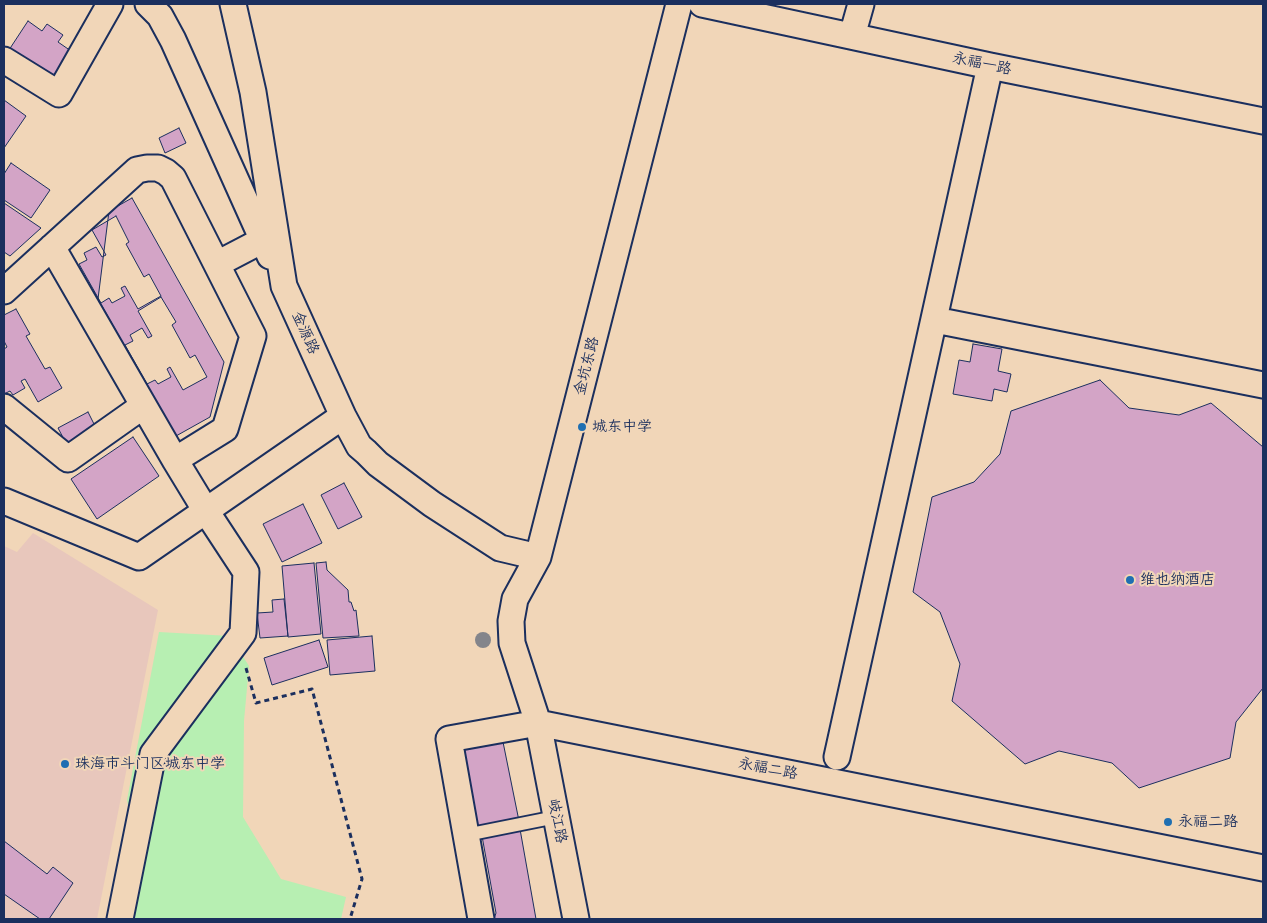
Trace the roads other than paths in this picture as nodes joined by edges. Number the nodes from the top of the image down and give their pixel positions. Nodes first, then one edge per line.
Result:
1 (110, 4) edge
2 (148, 4) edge
3 (233, 4) edge
4 (679, 4) edge
5 (702, 4) edge
6 (861, 4) edge
7 (852, 36) junction
8 (4, 60) edge
9 (990, 66) junction
10 (1263, 121) edge
11 (263, 240) junction
12 (52, 247) junction
13 (216, 264) junction
14 (284, 286) junction
15 (4, 291) edge
16 (935, 320) junction
17 (1263, 385) edge
18 (143, 406) junction
19 (4, 407) edge
20 (343, 416) junction
21 (175, 460) junction
22 (4, 501) edge
23 (206, 511) junction
24 (538, 557) junction
25 (538, 724) junction
26 (837, 758) dead end
27 (556, 817) junction
28 (466, 835) junction
29 (1263, 868) edge
30 (120, 919) edge
31 (480, 919) edge
32 (576, 919) edge

1 - 8 street
2 - 11 street
3 - 14 street, 金源路
4 - 24 street, 金坑东路
5 - 7 street, 永福一路
6 - 7 street
7 - 9 street, 永福一路
9 - 10 street, 永福一路
9 - 16 street
11 - 13 street
11 - 14 street
12 - 13 street
12 - 15 street
12 - 18 street
13 - 21 street
14 - 20 street, 金源路
16 - 17 street
16 - 26 street
18 - 19 street
18 - 21 street
20 - 23 street
20 - 24 street, 金源路
21 - 23 street
22 - 23 street
23 - 30 street
24 - 25 street, 金坑东路
25 - 27 street, 岐江路
25 - 28 street
25 - 29 street, 永福二路
27 - 28 lane
27 - 32 street, 岐江路
28 - 31 street

